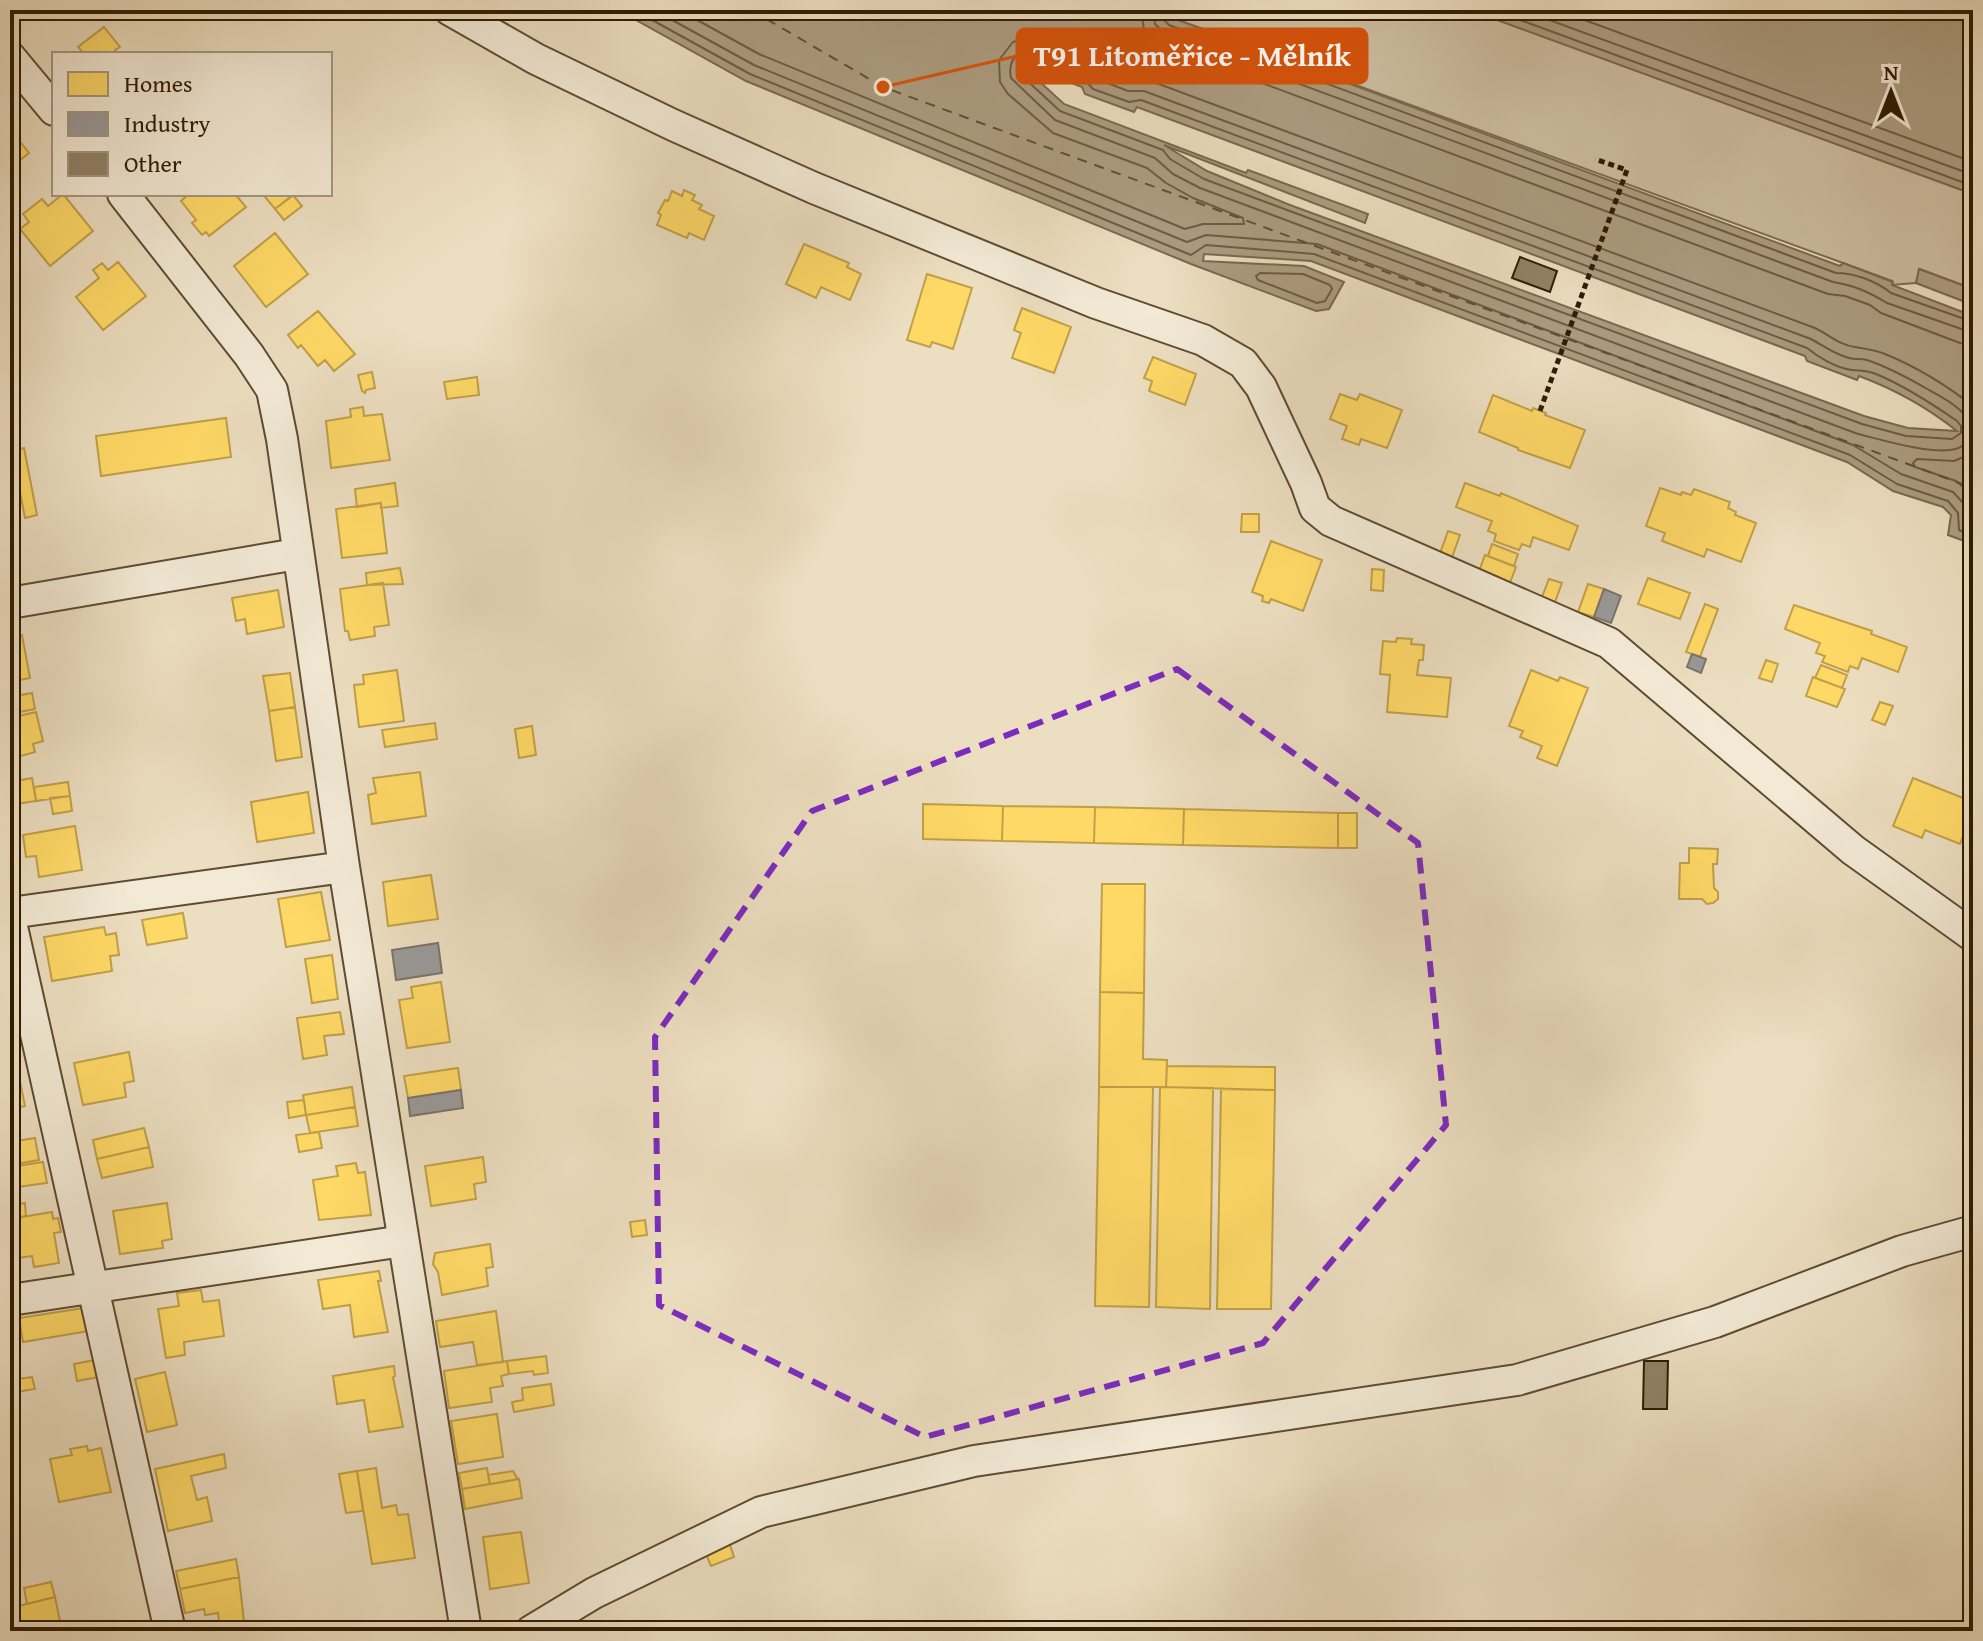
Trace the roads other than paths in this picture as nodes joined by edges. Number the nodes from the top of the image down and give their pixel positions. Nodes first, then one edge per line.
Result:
1 (450, 10) edge
2 (10, 57) edge
3 (52, 108) edge
4 (125, 196) edge
5 (297, 554) junction
6 (10, 603) edge
7 (344, 867) junction
8 (10, 916) edge
9 (1973, 936) edge
10 (1973, 1231) edge
11 (403, 1241) junction
12 (93, 1287) junction
13 (10, 1300) edge
14 (170, 1631) edge
15 (466, 1631) edge
16 (531, 1631) edge

1 - 9 street
2 - 3 street
4 - 5 street
5 - 6 street
5 - 7 street
7 - 8 street
7 - 11 street
8 - 12 street
10 - 16 street
11 - 12 street
11 - 15 street
12 - 13 street
12 - 14 street

